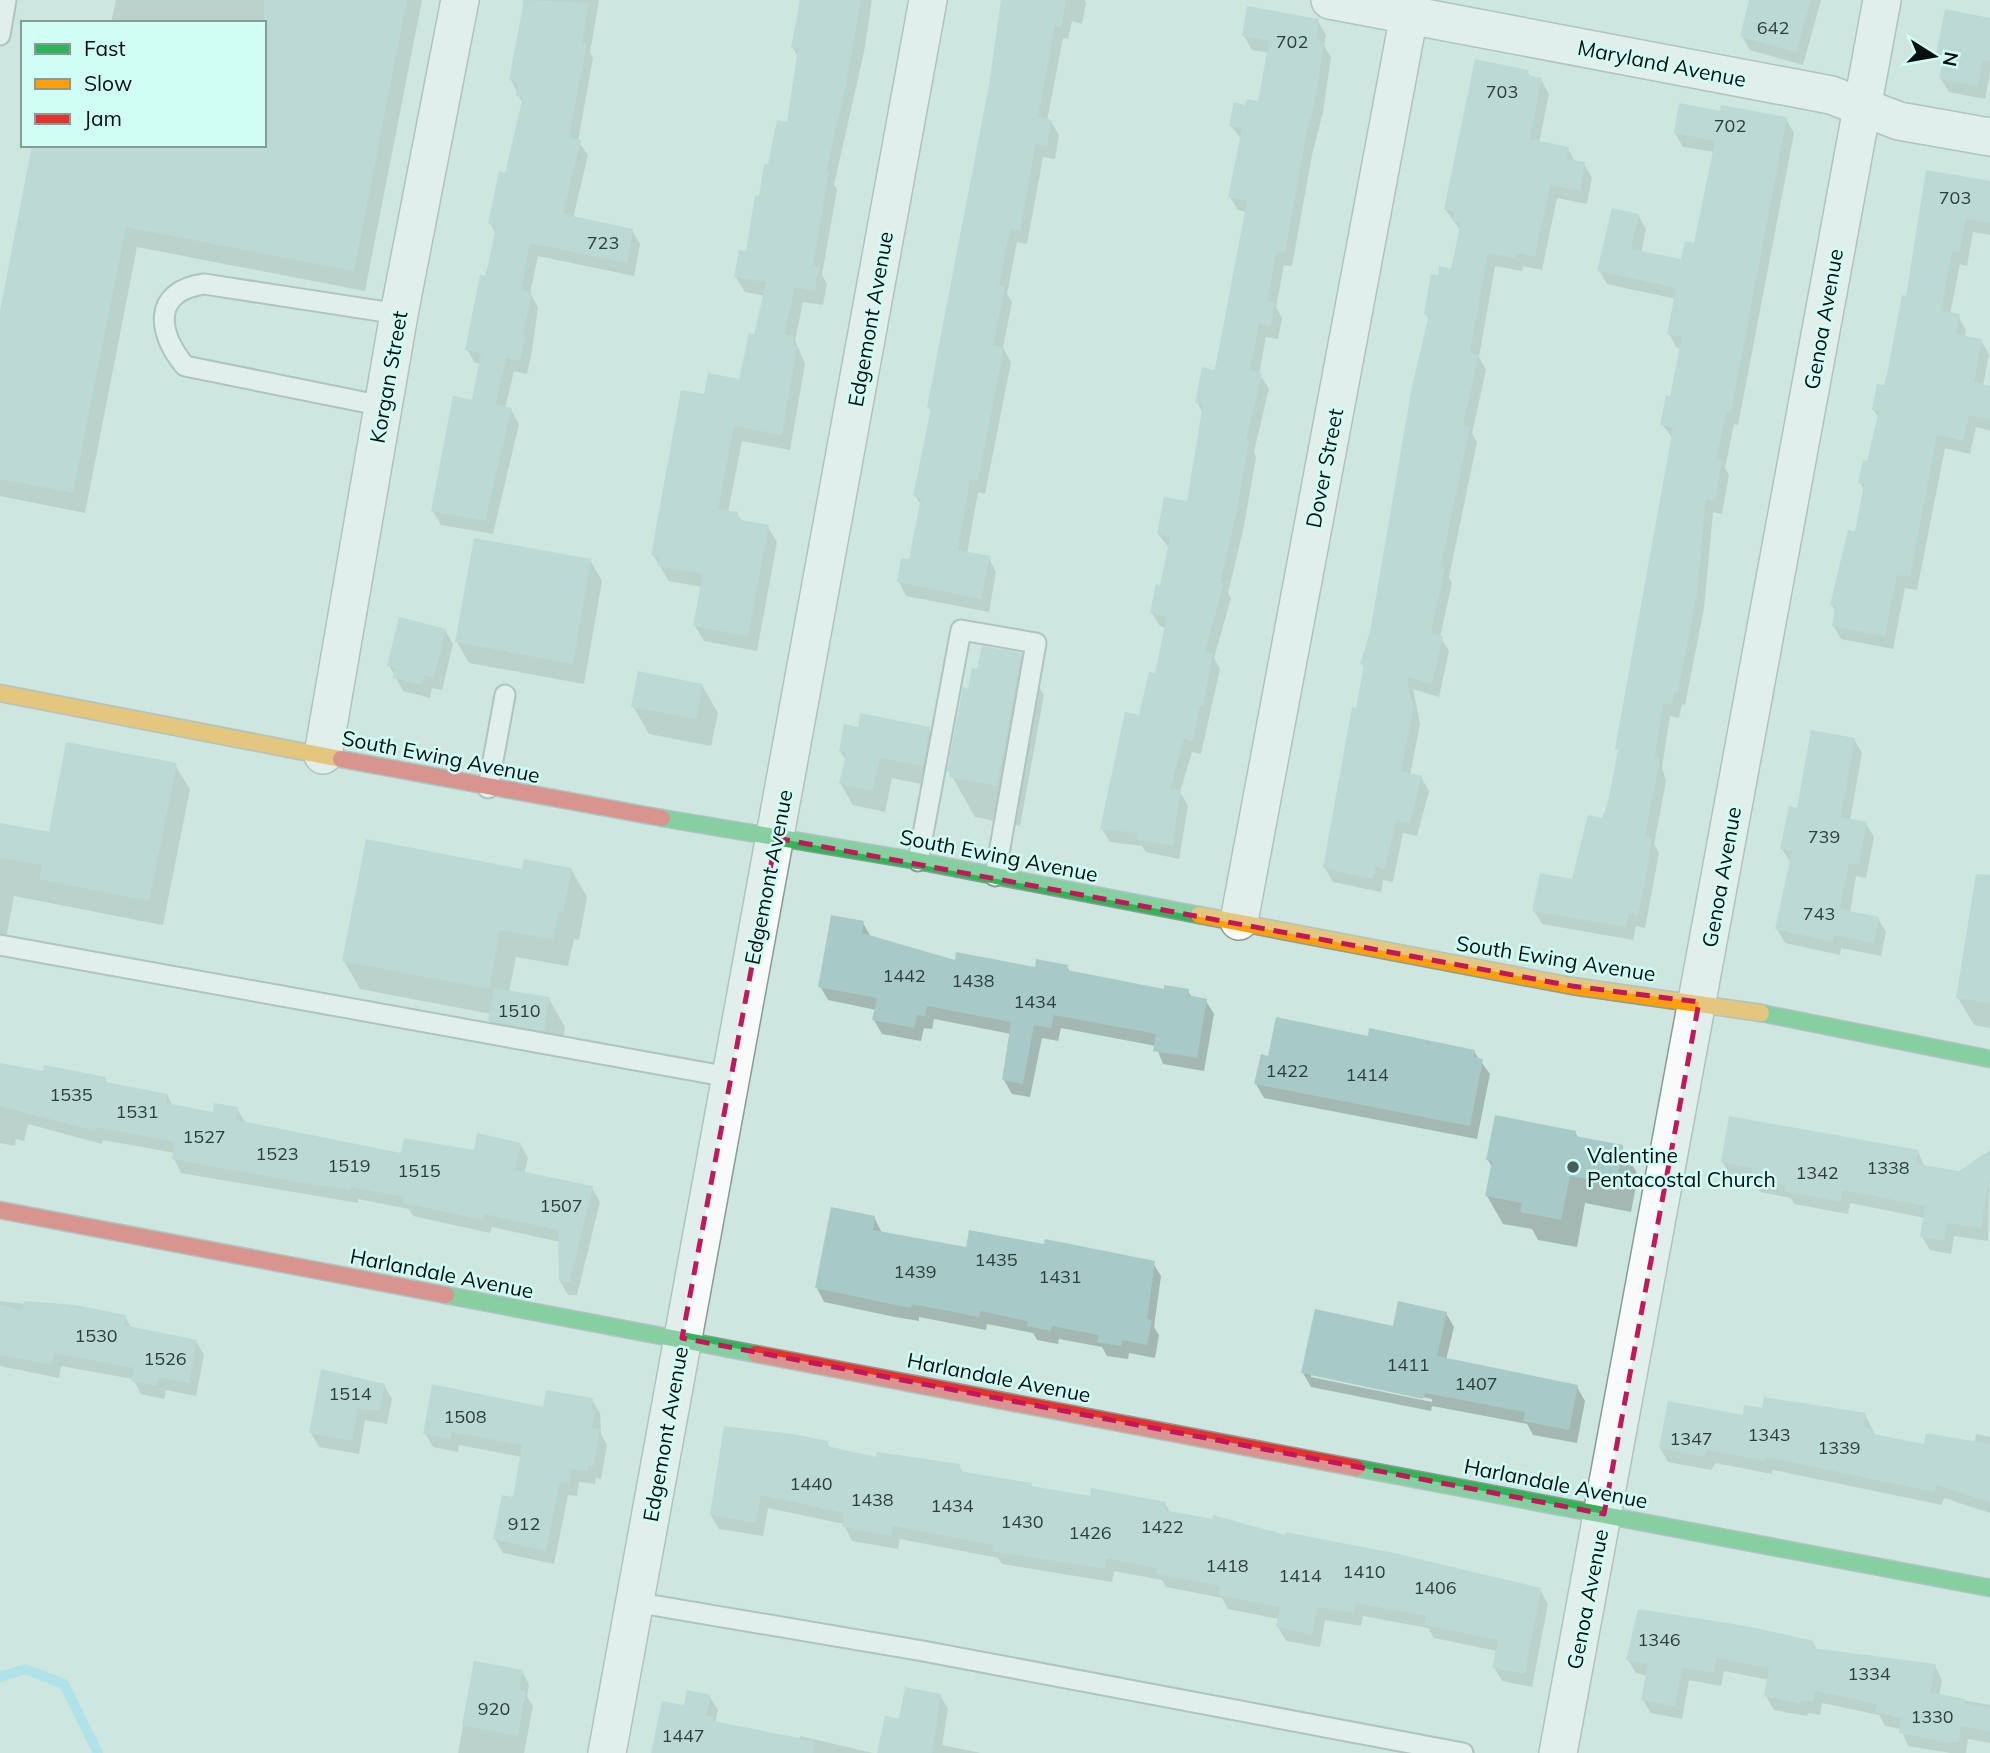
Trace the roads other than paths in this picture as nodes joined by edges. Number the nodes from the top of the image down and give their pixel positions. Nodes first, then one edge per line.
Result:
1 (6, 0) edge
2 (460, 0) edge
3 (928, 0) edge
4 (1330, 0) edge
5 (1882, 0) edge
6 (1409, 15) junction
7 (0, 35) edge
8 (1861, 107) junction
9 (1990, 137) edge
10 (399, 314) junction
11 (383, 406) junction
12 (0, 693) edge
13 (505, 695) dead end
14 (323, 755) junction
15 (488, 788) junction
16 (776, 838) junction
17 (918, 861) junction
18 (995, 876) junction
19 (1239, 921) junction
20 (0, 945) edge
21 (1699, 1002) junction
22 (1990, 1059) edge
23 (729, 1077) junction
24 (0, 1210) edge
25 (682, 1338) junction
26 (1604, 1514) junction
27 (1990, 1588) edge
28 (634, 1602) junction
29 (607, 1753) edge
30 (1463, 1753) edge
31 (1558, 1753) edge

1 - 7 lane
2 - 10 street, Korgan Street
3 - 16 street, Edgemont Avenue
4 - 6 street, Maryland Avenue
5 - 8 street, Genoa Avenue
6 - 8 street, Maryland Avenue
6 - 19 street, Dover Street
8 - 9 street, Maryland Avenue
8 - 21 street, Genoa Avenue
10 - 11 street, Korgan Street
10 - 11 lane
11 - 14 street, Korgan Street
12 - 14 street, South Ewing Avenue
13 - 15 lane
14 - 15 street, South Ewing Avenue
15 - 16 street, South Ewing Avenue
16 - 17 street, South Ewing Avenue
16 - 23 street, Edgemont Avenue
17 - 18 street, South Ewing Avenue
17 - 18 lane
18 - 19 street, South Ewing Avenue
19 - 21 street, South Ewing Avenue
20 - 23 lane
21 - 22 street, South Ewing Avenue
21 - 26 street, Genoa Avenue
23 - 25 street, Edgemont Avenue
24 - 25 street, Harlandale Avenue
25 - 26 street, Harlandale Avenue
25 - 28 street, Edgemont Avenue
26 - 27 street, Harlandale Avenue
26 - 31 street, Genoa Avenue
28 - 29 street, Edgemont Avenue
28 - 30 lane

